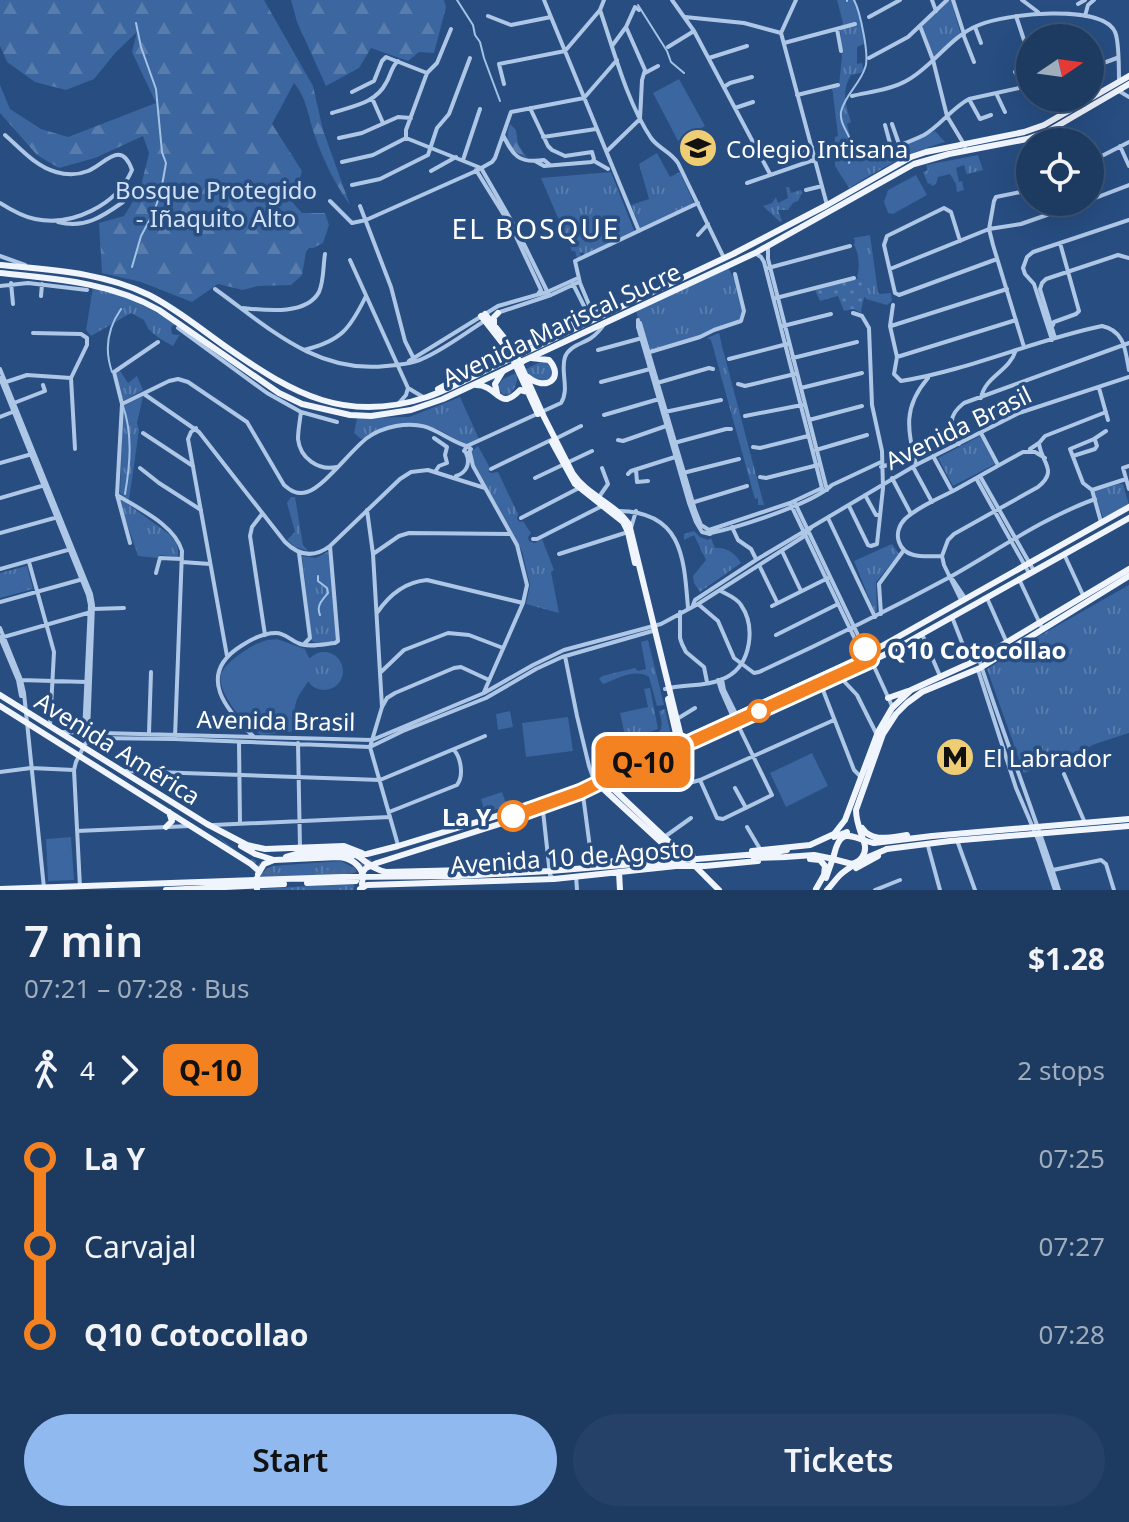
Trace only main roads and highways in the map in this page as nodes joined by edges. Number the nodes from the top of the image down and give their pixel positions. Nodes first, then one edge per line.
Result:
1 (1129, 75) edge
2 (1129, 84) edge
3 (1104, 93) edge
4 (1104, 97) edge
5 (1071, 112) edge
6 (966, 148) junction
7 (0, 265) edge
8 (0, 273) edge
9 (498, 313) road end
10 (494, 325) junction
11 (509, 347) junction
12 (527, 353) junction
13 (502, 368) junction
14 (524, 375) junction
15 (472, 386) junction
16 (528, 392) junction
17 (428, 397) junction
18 (540, 413) junction
19 (580, 486) junction
20 (1129, 507) edge
21 (1129, 518) edge
22 (629, 530) junction
23 (1129, 569) edge
24 (1129, 576) edge
25 (1085, 598) junction
26 (1040, 625) junction
27 (868, 658) junction
28 (976, 665) junction
29 (667, 688) junction
30 (911, 690) junction
31 (0, 695) edge
32 (888, 698) road end
33 (0, 706) edge
34 (894, 711) junction
35 (680, 740) junction
36 (683, 749) junction
37 (864, 777) junction
38 (597, 779) junction
39 (605, 786) junction
40 (542, 806) junction
41 (169, 812) junction
42 (857, 823) junction
43 (1129, 824) edge
44 (191, 826) junction
45 (166, 827) road end
46 (217, 829) junction
47 (1038, 832) junction
48 (913, 839) junction
49 (448, 840) junction
50 (220, 842) dead end
51 (931, 842) junction
52 (874, 843) junction
53 (749, 851) junction
54 (787, 853) junction
55 (365, 854) junction
56 (832, 856) junction
57 (338, 857) junction
58 (278, 859) junction
59 (684, 860) junction
60 (372, 861) tunnel mouth
61 (759, 861) junction
62 (705, 866) junction
63 (443, 871) junction
64 (619, 872) junction
65 (551, 873) junction
66 (362, 874) junction
67 (258, 875) junction
68 (458, 876) junction
69 (703, 876) junction
70 (152, 884) junction
71 (361, 888) edge
72 (830, 888) edge
73 (0, 889) edge
74 (10, 889) edge
75 (166, 890) edge
76 (235, 890) edge
77 (256, 890) edge
78 (620, 890) edge
79 (716, 890) edge
80 (815, 890) edge

1 - 3 main road, Avenida Mariscal Sucre
2 - 4 main road, Avenida Mariscal Sucre
5 - 6 main road, Avenida Mariscal Sucre
6 - 12 main road, Avenida Mariscal Sucre
6 - 12 main road, Avenida Mariscal Sucre
7 - 17 main road, Avenida Mariscal Sucre
8 - 15 main road, Avenida Mariscal Sucre
9 - 10 main road
10 - 11 main road
10 - 11 main road
11 - 12 main road, Avenida Mariscal Sucre
11 - 14 main road
11 - 17 main road
12 - 13 main road, Avenida Mariscal Sucre, bridge
12 - 14 main road
13 - 14 main road
13 - 15 main road, Avenida Mariscal Sucre
13 - 17 main road, Avenida Mariscal Sucre
14 - 16 main road
14 - 18 main road
15 - 16 main road
16 - 18 main road
18 - 19 main road
19 - 22 main road
19 - 22 main road
20 - 27 main road
21 - 27 main road
22 - 29 main road
23 - 25 main road
24 - 25 main road
25 - 26 main road
26 - 28 main road
26 - 28 main road
27 - 35 main road
27 - 36 main road
28 - 30 main road
28 - 34 main road
29 - 35 main road
29 - 35 main road
30 - 32 main road
30 - 34 main road
31 - 46 main road, Avenida América
33 - 41 main road, Avenida América
34 - 37 main road
34 - 37 main road
35 - 36 main road
35 - 38 main road
36 - 39 main road
37 - 42 main road
37 - 51 main road
37 - 53 main road
38 - 39 main road
38 - 40 main road
39 - 40 main road
39 - 59 main road
39 - 59 main road
40 - 49 main road
40 - 55 main road
41 - 44 main road, Avenida América
41 - 45 main road
42 - 56 main road, bridge
42 - 72 main road
43 - 47 main road
43 - 47 main road
44 - 50 main road, Avenida América
44 - 67 main road, Avenida América
46 - 55 main road, Avenida América
46 - 58 main road, Avenida América
47 - 48 main road
47 - 51 main road
47 - 51 main road
48 - 51 main road
48 - 52 main road, Avenida 10 de Agosto
49 - 60 main road
49 - 66 main road
51 - 56 main road, Avenida 10 de Agosto, bridge
51 - 72 main road
52 - 54 main road, Avenida 10 de Agosto, bridge
52 - 56 main road, bridge
53 - 54 main road, Avenida 10 de Agosto
53 - 59 main road, Avenida 10 de Agosto
54 - 56 main road, Avenida 10 de Agosto
54 - 59 main road, Avenida 10 de Agosto
54 - 61 main road, Avenida 10 de Agosto
55 - 57 main road
56 - 80 main road
57 - 58 main road
57 - 66 main road
58 - 63 main road, Avenida 10 de Agosto, bridge
58 - 67 main road, Avenida 10 de Agosto
59 - 62 main road, Avenida 10 de Agosto
59 - 64 main road, Avenida 10 de Agosto
59 - 65 main road, Avenida 10 de Agosto
59 - 65 main road, Avenida 10 de Agosto
59 - 69 main road
59 - 79 main road
61 - 62 main road, Avenida 10 de Agosto
61 - 80 main road
62 - 69 main road
63 - 65 main road, Avenida 10 de Agosto
63 - 68 main road
64 - 65 main road, Avenida 10 de Agosto
64 - 78 main road
65 - 68 main road, Avenida 10 de Agosto
65 - 71 main road, Avenida 10 de Agosto
65 - 75 main road, Avenida 10 de Agosto
66 - 71 main road, Avenida 10 de Agosto, bridge
67 - 70 main road, Avenida 10 de Agosto
67 - 77 main road, bridge
68 - 70 main road, Avenida 10 de Agosto
69 - 79 main road
70 - 74 main road, Avenida 10 de Agosto
73 - 74 main road, Avenida 10 de Agosto
76 - 77 main road

